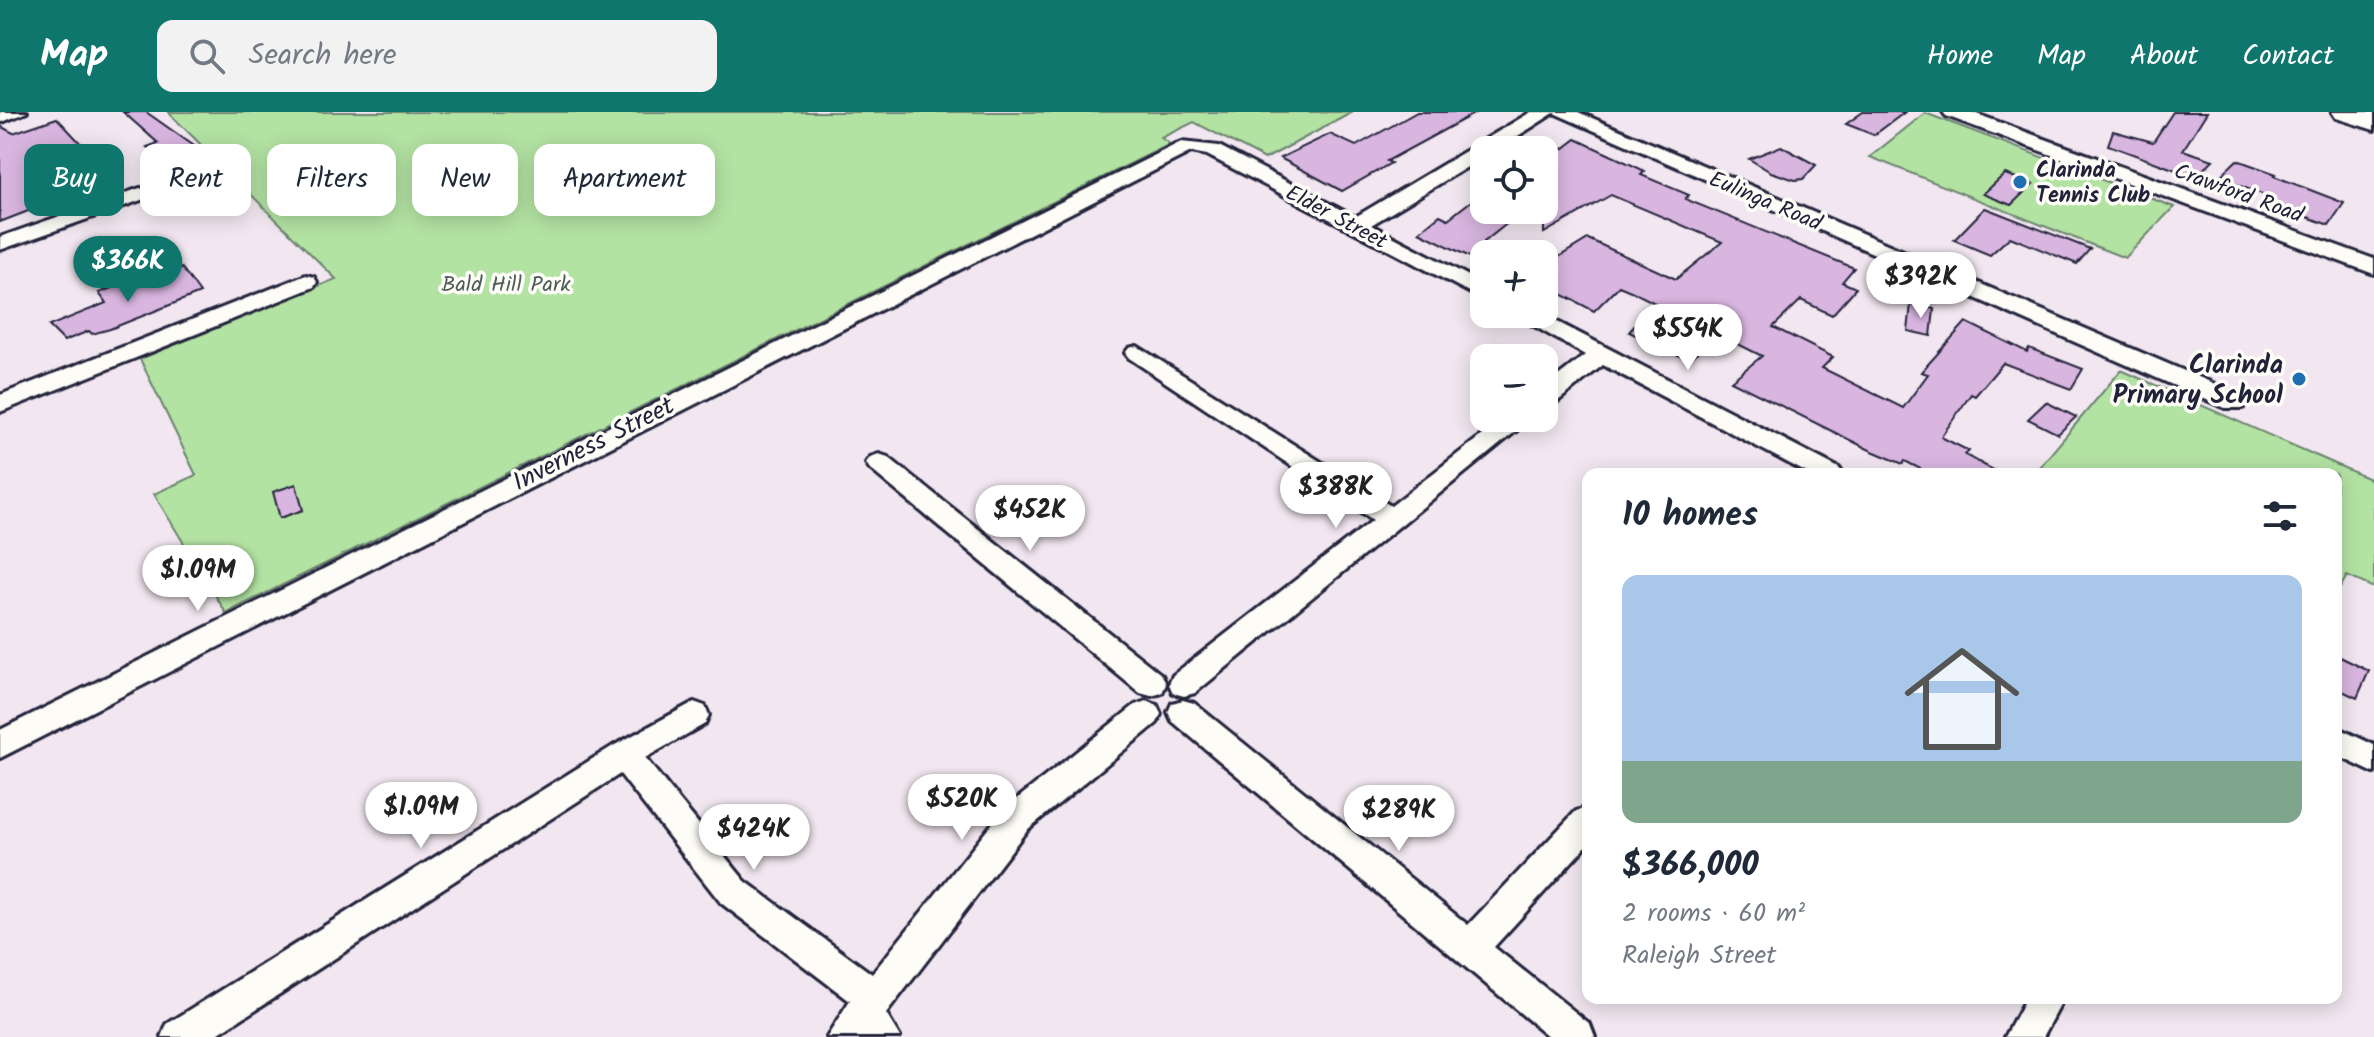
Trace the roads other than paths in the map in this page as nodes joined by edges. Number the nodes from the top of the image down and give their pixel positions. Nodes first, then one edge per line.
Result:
1 (17, 112) edge
2 (1545, 112) edge
3 (1562, 112) edge
4 (1953, 112) edge
5 (2346, 112) edge
6 (0, 117) edge
7 (2374, 121) edge
8 (1188, 146) joint
9 (140, 194) dead end
10 (1355, 226) junction
11 (0, 244) edge
12 (2374, 267) edge
13 (306, 282) dead end
14 (1470, 286) edge
15 (1551, 328) edge
16 (1137, 353) dead end
17 (1602, 354) junction
18 (1558, 388) edge
19 (2234, 402) dead end
20 (0, 404) edge
21 (1502, 432) edge
22 (879, 463) dead end
23 (1819, 468) edge
24 (1391, 519) junction
25 (1184, 698) junction
26 (1148, 699) junction
27 (694, 715) dead end
28 (2342, 743) edge
29 (0, 745) edge
30 (624, 755) junction
31 (2374, 760) edge
32 (1582, 827) edge
33 (1469, 949) junction
34 (2042, 1004) edge
35 (867, 1022) edge
36 (180, 1037) edge
37 (1577, 1037) edge
38 (2023, 1037) edge

1 - 6 street
2 - 10 street
3 - 19 street, Eulinga Road
4 - 12 street, Crawford Road
5 - 7 main road
8 - 10 street, Elder Street
8 - 29 street, Inverness Street
9 - 11 street
10 - 14 street, Elder Street
13 - 20 street
15 - 17 street
16 - 24 street
17 - 18 street
17 - 23 street
21 - 24 street
22 - 26 street
24 - 25 street
25 - 26 street
25 - 33 street
26 - 35 street
27 - 30 street
28 - 31 street
30 - 35 street
30 - 36 street
32 - 33 street
33 - 37 street
34 - 38 street

